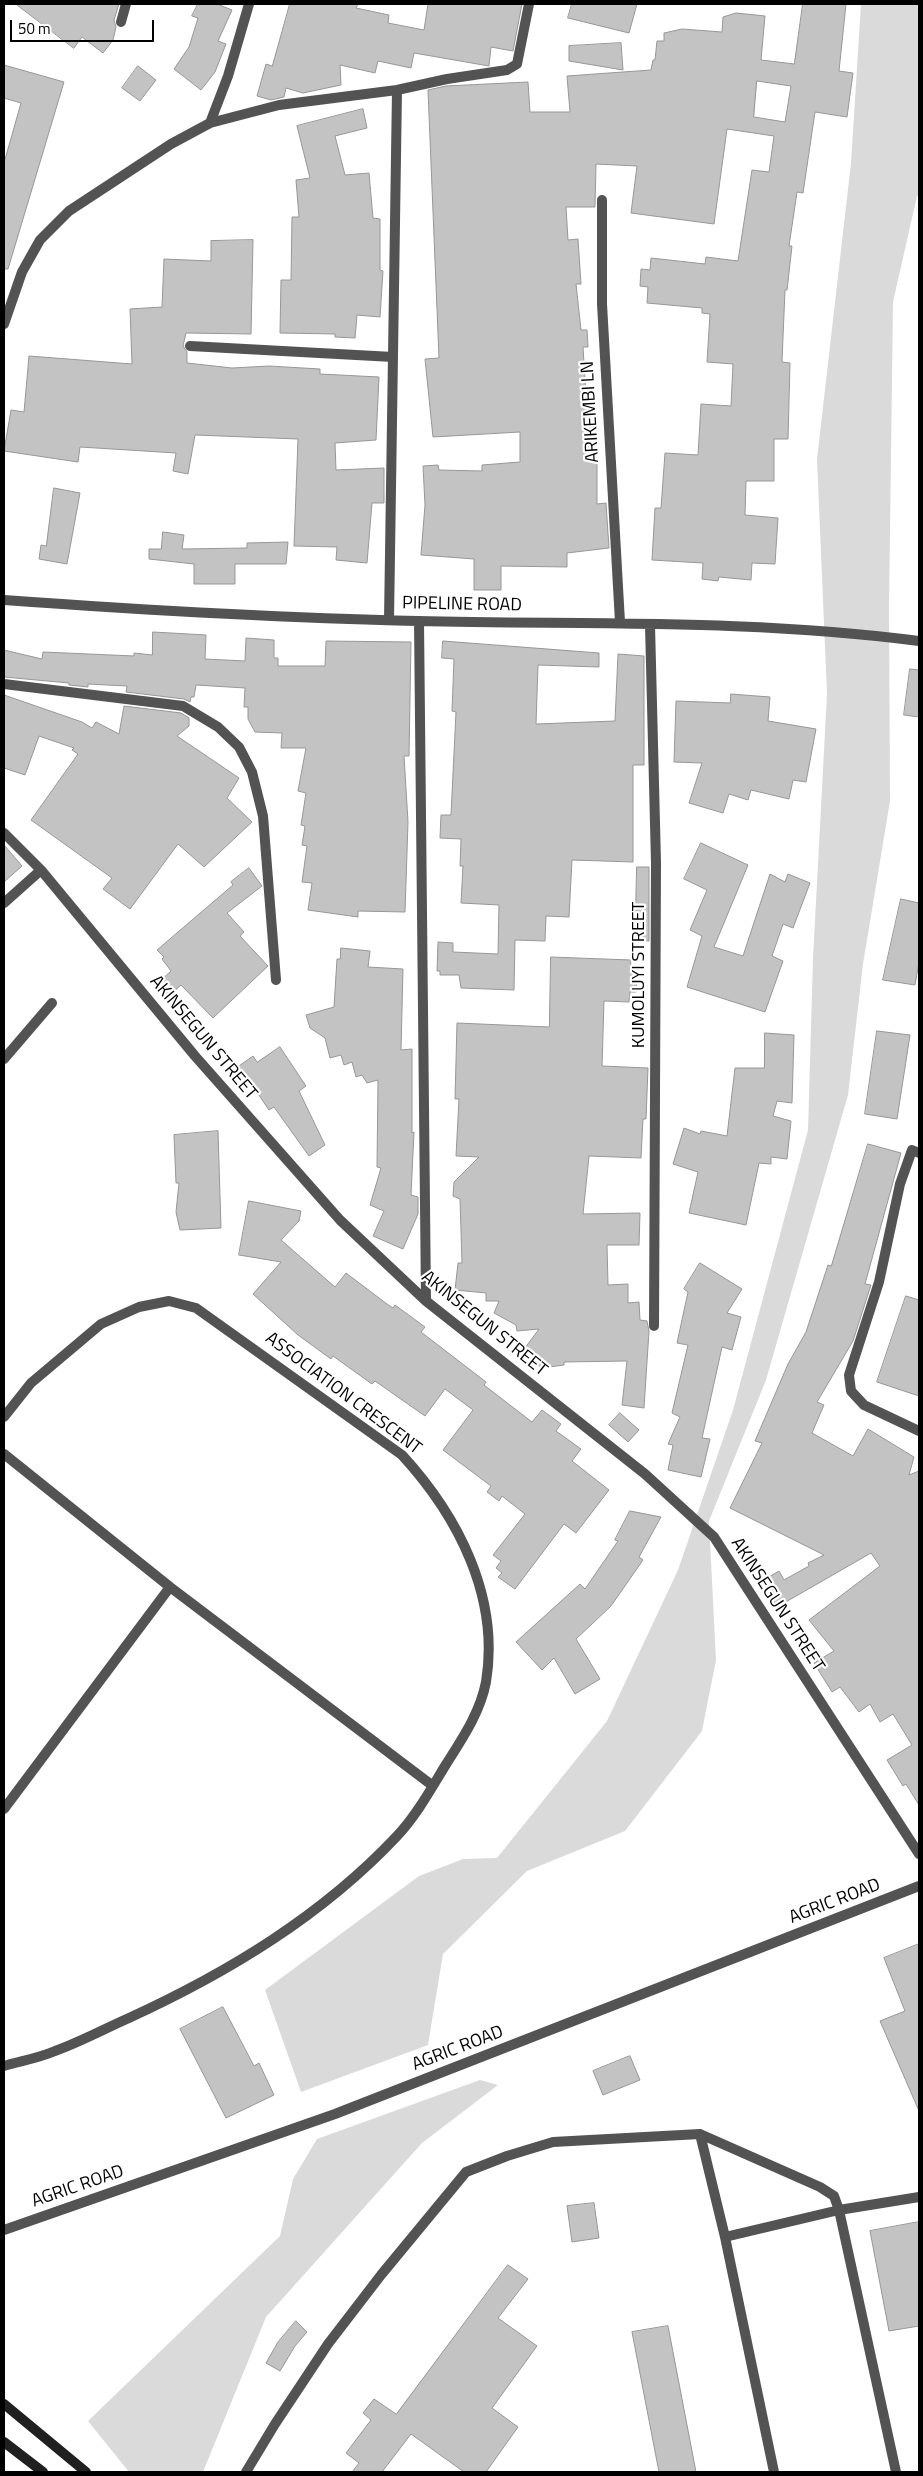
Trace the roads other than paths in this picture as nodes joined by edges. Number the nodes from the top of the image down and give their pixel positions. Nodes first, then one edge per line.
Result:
1 (126, 4) edge
2 (249, 4) edge
3 (529, 4) edge
4 (121, 22) dead end
5 (397, 90) junction
6 (210, 123) junction
7 (602, 200) dead end
8 (4, 324) edge
9 (190, 346) dead end
10 (393, 357) junction
11 (4, 600) edge
12 (389, 620) junction
13 (419, 621) junction
14 (620, 622) junction
15 (650, 625) junction
16 (919, 641) edge
17 (4, 684) edge
18 (4, 833) edge
19 (41, 870) junction
20 (4, 903) edge
21 (276, 980) dead end
22 (52, 1003) dead end
23 (4, 1059) edge
24 (919, 1153) edge
25 (426, 1301) junction
26 (654, 1326) dead end
27 (4, 1417) edge
28 (919, 1431) edge
29 (4, 1454) edge
30 (170, 1587) junction
31 (433, 1786) junction
32 (4, 1809) edge
33 (919, 1854) edge
34 (919, 1886) edge
35 (4, 2066) edge
36 (700, 2134) junction
37 (919, 2197) edge
38 (840, 2210) junction
39 (4, 2230) edge
40 (725, 2238) junction
41 (4, 2404) edge
42 (6, 2444) edge
43 (43, 2472) edge
44 (86, 2472) edge
45 (246, 2472) edge
46 (774, 2472) edge
47 (896, 2472) edge

1 - 4 street
2 - 6 street
3 - 5 street
5 - 6 street
5 - 10 street
6 - 8 street
7 - 14 street, ARIKEMBI LN
9 - 10 street
10 - 12 street
11 - 12 street, PIPELINE ROAD
12 - 13 street, PIPELINE ROAD
13 - 14 street, PIPELINE ROAD
13 - 25 street
14 - 15 street, PIPELINE ROAD
15 - 16 street, PIPELINE ROAD
15 - 26 street, KUMOLUYI STREET
17 - 21 street
18 - 19 street, AKINSEGUN STREET
19 - 20 street
19 - 25 street, AKINSEGUN STREET
22 - 23 street
24 - 28 street
25 - 33 street, AKINSEGUN STREET
27 - 31 street, ASSOCIATION CRESCENT
29 - 30 street
30 - 31 street
30 - 32 street
31 - 35 street, ASSOCIATION CRESCENT
34 - 39 street, AGRIC ROAD
36 - 38 street
36 - 40 street
36 - 45 street
37 - 38 street
38 - 40 street
38 - 47 street
40 - 46 street
41 - 44 main road
42 - 43 main road

